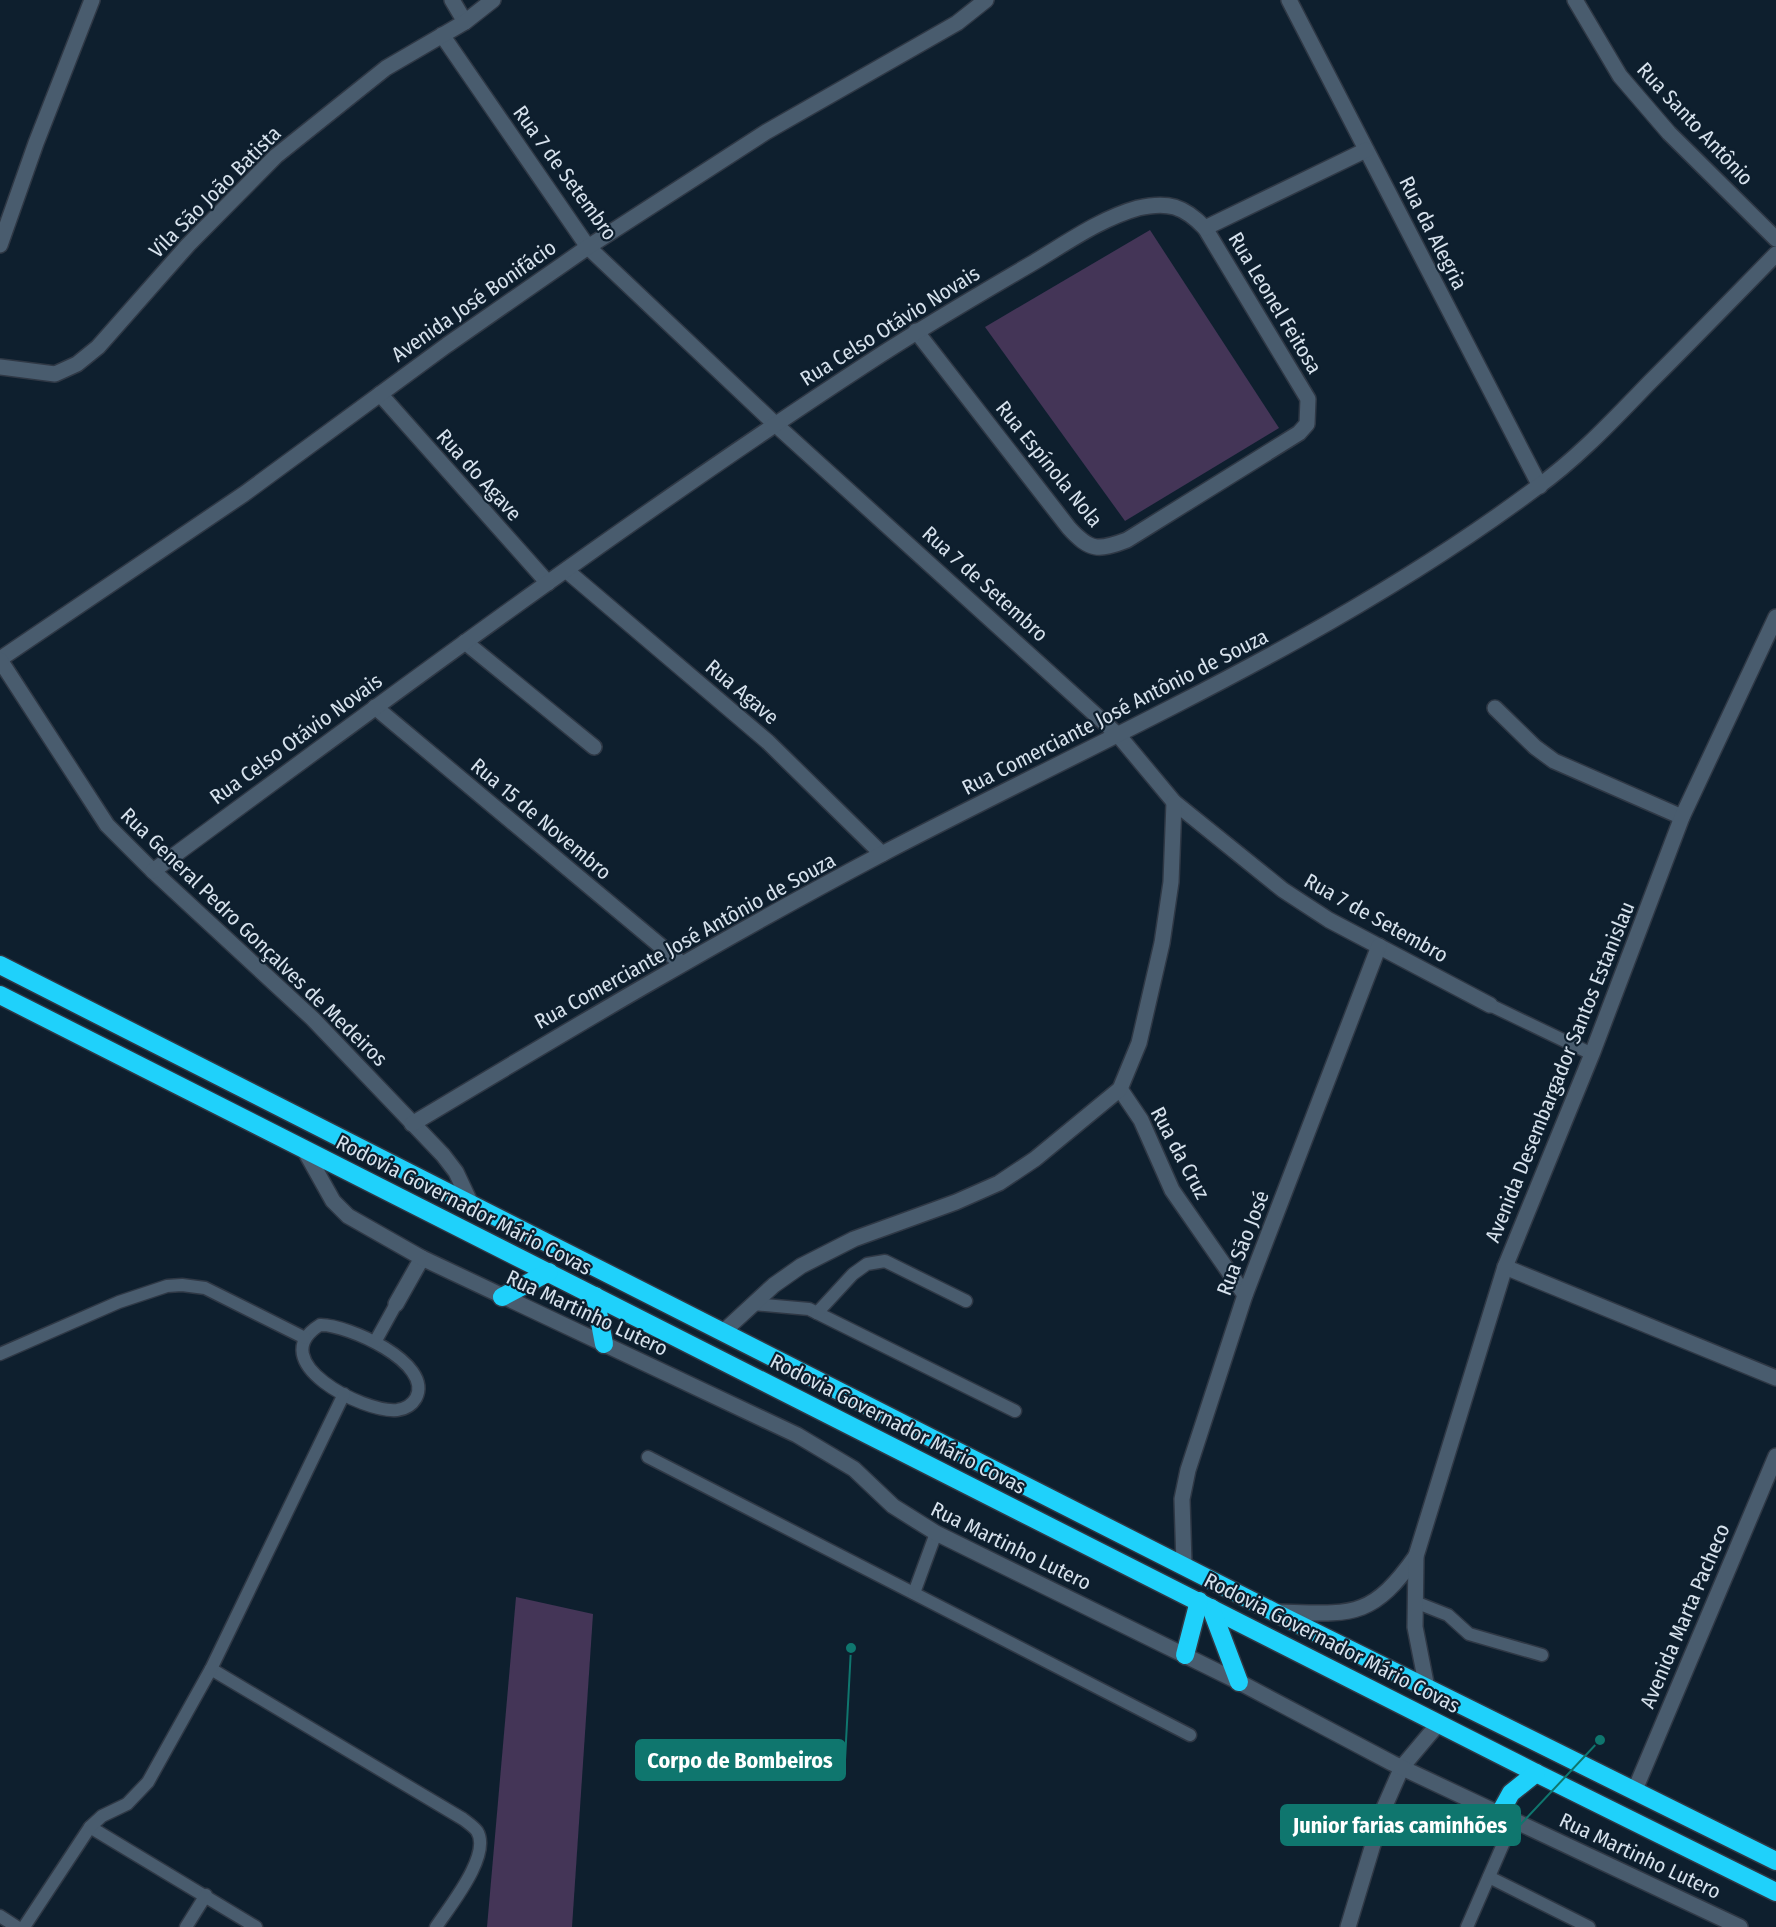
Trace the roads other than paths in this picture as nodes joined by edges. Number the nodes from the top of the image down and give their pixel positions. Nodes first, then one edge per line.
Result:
1 (93, 0) edge
2 (452, 0) edge
3 (493, 0) edge
4 (986, 0) edge
5 (1289, 0) edge
6 (1575, 0) edge
7 (465, 22) junction
8 (442, 36) junction
9 (1366, 150) junction
10 (1205, 228) junction
11 (1776, 239) edge
12 (0, 245) edge
13 (588, 248) junction
14 (1776, 254) edge
15 (916, 331) junction
16 (0, 367) edge
17 (380, 394) junction
18 (1308, 399) joint
19 (774, 424) junction
20 (1540, 486) junction
21 (567, 571) junction
22 (548, 583) junction
23 (1776, 617) edge
24 (465, 642) junction
25 (0, 659) edge
26 (375, 707) junction
27 (1495, 708) dead end
28 (1119, 736) junction
29 (594, 747) dead end
30 (1174, 802) junction
31 (1682, 816) junction
32 (882, 854) junction
33 (153, 871) junction
34 (1379, 946) junction
35 (681, 963) junction
36 (0, 965) edge
37 (0, 995) edge
38 (1490, 1005) joint
39 (1592, 1054) junction
40 (1120, 1089) junction
41 (412, 1124) junction
42 (305, 1151) junction
43 (471, 1204) junction
44 (422, 1258) junction
45 (1505, 1267) junction
46 (549, 1272) junction
47 (1245, 1295) junction
48 (595, 1296) junction
49 (502, 1297) junction
50 (966, 1301) dead end
51 (396, 1304) joint
52 (753, 1304) junction
53 (817, 1313) junction
54 (723, 1332) junction
55 (305, 1338) junction
56 (375, 1342) junction
57 (604, 1344) junction
58 (0, 1354) edge
59 (1776, 1378) edge
60 (344, 1394) junction
61 (1015, 1411) dead end
62 (1776, 1456) edge
63 (648, 1457) dead end
64 (936, 1533) junction
65 (1416, 1556) junction
66 (1184, 1564) junction
67 (914, 1593) junction
68 (1415, 1602) junction
69 (1205, 1604) junction
70 (1274, 1612) junction
71 (1185, 1655) junction
72 (1542, 1655) dead end
73 (210, 1669) junction
74 (1239, 1682) junction
75 (1427, 1688) junction
76 (1438, 1723) junction
77 (1191, 1735) dead end
78 (1402, 1767) junction
79 (1536, 1773) junction
80 (1634, 1792) junction
81 (1507, 1816) junction
82 (90, 1827) junction
83 (1776, 1861) edge
84 (1489, 1877) junction
85 (1776, 1892) edge
86 (206, 1895) junction
87 (0, 1916) edge
88 (17, 1927) edge
89 (24, 1927) edge
90 (186, 1927) edge
91 (256, 1927) edge
92 (436, 1927) edge
93 (1348, 1927) edge
94 (1467, 1927) edge
95 (1589, 1927) edge
96 (1740, 1927) edge

1 - 12 street
2 - 7 street
3 - 7 street, Vila São João Batista
4 - 13 street, Avenida José Bonifácio
5 - 9 street, Rua da Alegria
6 - 11 street, Rua Santo Antônio
7 - 8 street, Vila São João Batista
8 - 13 street, Rua 7 de Setembro
8 - 16 street, Vila São João Batista
9 - 10 street
9 - 20 street, Rua da Alegria
10 - 15 street, Rua Celso Otávio Novais
10 - 18 street, Rua Leonel Feitosa
13 - 17 street, Avenida José Bonifácio
13 - 19 street, Rua 7 de Setembro
14 - 20 street, Rua Comerciante José Antônio de Souza
15 - 18 street, Rua Espínola Nola
15 - 19 street, Rua Celso Otávio Novais
17 - 22 street, Rua do Agave
17 - 25 street, Avenida José Bonifácio
19 - 21 street, Rua Celso Otávio Novais
19 - 28 street, Rua 7 de Setembro
20 - 28 street, Rua Comerciante José Antônio de Souza
21 - 22 street, Rua Celso Otávio Novais
21 - 32 street, Rua Agave
22 - 24 street, Rua Celso Otávio Novais
23 - 31 street, Avenida Desembargador Santos Estanislau
24 - 26 street, Rua Celso Otávio Novais
24 - 29 street
25 - 33 street, Rua General Pedro Gonçalves de Medeiros
26 - 33 street, Rua Celso Otávio Novais
26 - 35 street, Rua 15 de Novembro
27 - 31 street
28 - 30 street, Rua 7 de Setembro
28 - 32 street, Rua Comerciante José Antônio de Souza
30 - 34 street, Rua 7 de Setembro
30 - 40 street
31 - 39 street, Avenida Desembargador Santos Estanislau
32 - 35 street, Rua Comerciante José Antônio de Souza
33 - 41 street, Rua General Pedro Gonçalves de Medeiros
34 - 38 street, Rua 7 de Setembro
34 - 47 street, Rua São José
35 - 41 street, Rua Comerciante José Antônio de Souza
36 - 43 highway, Rodovia Governador Mário Covas
37 - 42 highway, Rodovia Governador Mário Covas
38 - 39 lane, Rua 7 de Setembro
39 - 45 street, Avenida Desembargador Santos Estanislau
40 - 47 street, Rua da Cruz
40 - 52 street
41 - 43 street, Rua General Pedro Gonçalves de Medeiros
42 - 44 street, Rua Martinho Lutero
42 - 46 highway, Rodovia Governador Mário Covas
43 - 54 highway, Rodovia Governador Mário Covas
44 - 49 street, Rua Martinho Lutero
44 - 51 street
45 - 59 street
45 - 65 street, Avenida Desembargador Santos Estanislau
46 - 48 highway, Rodovia Governador Mário Covas
46 - 49 highway
47 - 66 street, Rua São José
48 - 57 highway
48 - 69 highway, Rodovia Governador Mário Covas
49 - 57 street, Rua Martinho Lutero
50 - 53 lane
51 - 56 lane
52 - 53 lane
52 - 54 street
53 - 61 lane
54 - 66 highway, Rodovia Governador Mário Covas
55 - 56 lane
55 - 58 lane
55 - 60 lane
56 - 60 lane
57 - 64 street, Rua Martinho Lutero
60 - 73 lane
62 - 80 street, Avenida Marta Pacheco
63 - 67 lane
64 - 67 lane
64 - 71 street, Rua Martinho Lutero
65 - 68 street, Avenida Desembargador Santos Estanislau
65 - 70 street, Avenida Desembargador Santos Estanislau
66 - 70 highway, Rodovia Governador Mário Covas
67 - 77 lane
68 - 72 lane
68 - 75 street, Avenida Desembargador Santos Estanislau
69 - 71 highway
69 - 74 highway
69 - 76 highway, Rodovia Governador Mário Covas
70 - 75 highway, Rodovia Governador Mário Covas
71 - 74 street, Rua Martinho Lutero
73 - 82 lane
73 - 92 lane
74 - 78 street, Rua Martinho Lutero
75 - 80 highway, Rodovia Governador Mário Covas
76 - 78 street
76 - 79 highway, Rodovia Governador Mário Covas
78 - 81 street, Rua Martinho Lutero
78 - 93 street
79 - 81 highway
79 - 85 highway, Rodovia Governador Mário Covas
80 - 83 highway, Rodovia Governador Mário Covas
81 - 84 lane
81 - 96 street, Rua Martinho Lutero
82 - 86 lane
82 - 89 lane
84 - 94 lane
84 - 95 lane
86 - 90 lane
86 - 91 lane
87 - 88 lane

